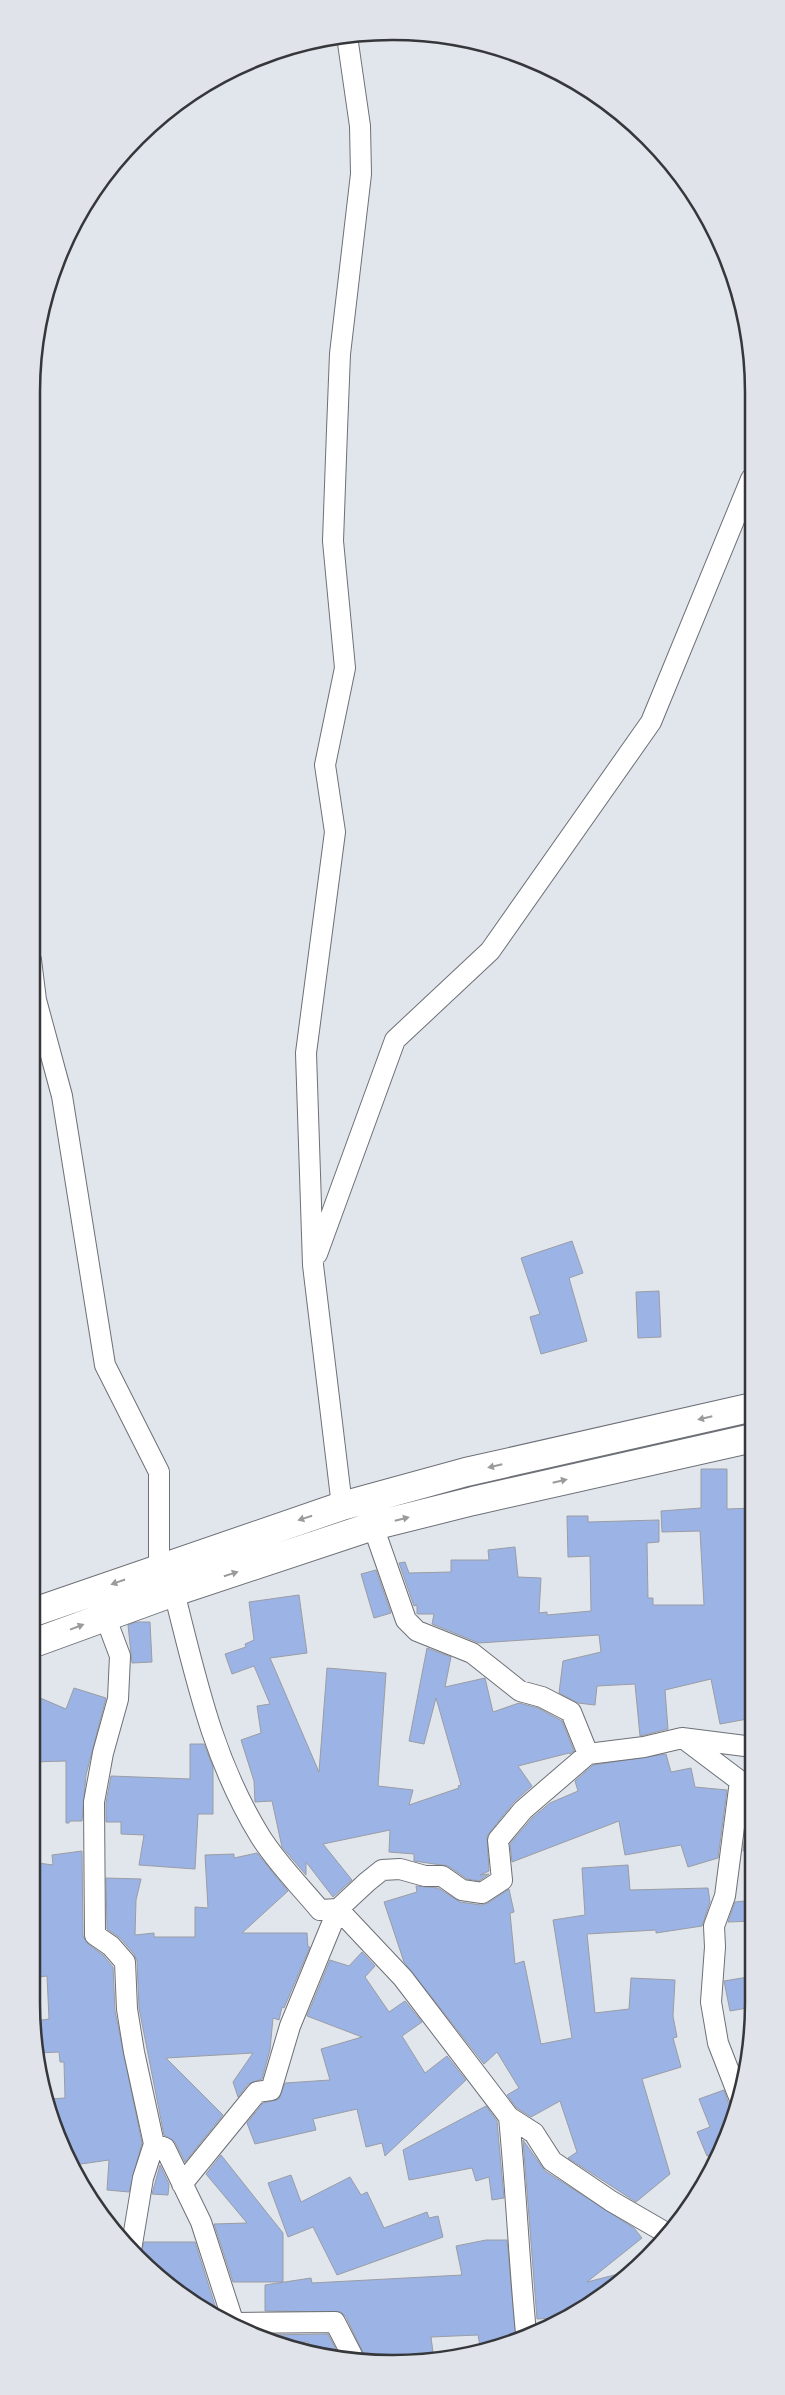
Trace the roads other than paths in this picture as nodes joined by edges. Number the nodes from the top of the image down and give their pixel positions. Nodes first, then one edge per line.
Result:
1 (348, 43) edge
2 (745, 495) edge
3 (40, 1015) edge
4 (313, 1265) junction
5 (745, 1409) edge
6 (745, 1440) edge
7 (342, 1506) junction
8 (373, 1526) junction
9 (159, 1568) junction
10 (174, 1592) junction
11 (40, 1610) edge
12 (104, 1616) junction
13 (40, 1641) edge
14 (682, 1738) junction
15 (745, 1746) edge
16 (588, 1754) junction
17 (338, 1908) junction
18 (735, 2085) edge
19 (509, 2117) junction
20 (154, 2144) junction
21 (182, 2184) junction
22 (662, 2230) edge
23 (133, 2241) edge
24 (231, 2316) edge
25 (250, 2325) edge
26 (526, 2329) edge
27 (352, 2352) edge

1 - 4 street
2 - 4 street
3 - 9 street
4 - 7 street
5 -> 7 main road
8 -> 6 main road
7 -> 9 main road
10 -> 8 main road
8 - 16 street
9 -> 11 main road
10 - 12 main road
10 - 17 street
13 -> 12 main road
12 - 20 street
14 - 15 street
14 - 16 street
14 - 18 street
16 - 17 street
17 - 19 street
17 - 21 street
19 - 22 street
19 - 26 street
20 - 21 street
20 - 23 street
21 - 24 street
25 - 27 street

